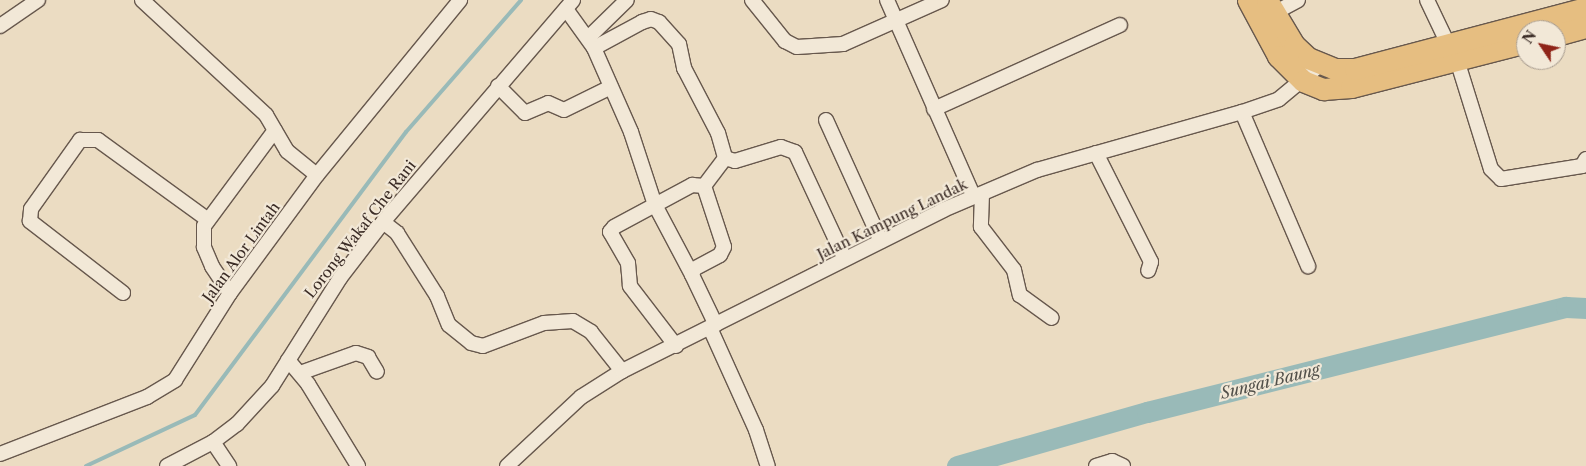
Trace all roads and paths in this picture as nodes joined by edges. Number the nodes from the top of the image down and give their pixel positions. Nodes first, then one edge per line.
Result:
1 (38, 0) edge
2 (142, 0) edge
3 (460, 0) edge
4 (628, 0) edge
5 (752, 0) edge
6 (887, 0) edge
7 (942, 0) edge
8 (1248, 0) edge
9 (1298, 0) edge
10 (1427, 0) edge
11 (569, 4) edge
12 (1271, 7) edge
13 (1586, 8) edge
14 (897, 23) junction
15 (1120, 25) dead end
16 (0, 26) edge
17 (1586, 27) edge
18 (1566, 32) edge
19 (591, 43) junction
20 (1516, 43) edge
21 (1453, 52) junction
22 (1321, 64) junction
23 (1302, 81) junction
24 (498, 86) junction
25 (611, 87) junction
26 (934, 109) junction
27 (1242, 112) junction
28 (826, 120) dead end
29 (275, 130) junction
30 (1096, 153) junction
31 (725, 158) junction
32 (1586, 160) edge
33 (317, 175) junction
34 (704, 186) junction
35 (978, 196) junction
36 (655, 205) junction
37 (208, 220) junction
38 (383, 222) junction
39 (881, 241) junction
40 (845, 259) junction
41 (1308, 266) dead end
42 (1148, 271) dead end
43 (692, 275) junction
44 (123, 293) dead end
45 (230, 293) junction
46 (1052, 318) dead end
47 (713, 327) junction
48 (676, 346) junction
49 (288, 360) junction
50 (622, 371) junction
51 (377, 372) dead end
52 (300, 373) junction
53 (212, 442) junction
54 (0, 454) edge
55 (167, 466) edge
56 (229, 466) edge
57 (358, 466) edge
58 (507, 466) edge
59 (768, 466) edge
60 (1096, 466) edge
61 (1123, 466) edge

1 - 16 street
2 - 29 street
3 - 33 street, Jalan Alor Lintah
4 - 19 street
5 - 14 street
6 - 14 street
7 - 14 street
8 - 23 main road
9 - 12 street
10 - 21 street
11 - 19 street
11 - 24 street, Lorong Wakaf Che Rani
12 - 22 main road
13 - 21 main road
14 - 26 street
15 - 26 street
17 - 18 main road
19 - 25 street
19 - 31 street
20 - 21 main road
21 - 22 main road
21 - 23 main road
21 - 32 street
22 - 23 street, Jalan Kampung Landak
23 - 27 street, Jalan Kampung Landak
24 - 25 street
24 - 38 street, Lorong Wakaf Che Rani
25 - 36 street
26 - 35 street
27 - 30 street, Jalan Kampung Landak
27 - 41 street
28 - 39 street
29 - 33 street
29 - 37 street
30 - 35 street, Jalan Kampung Landak
30 - 42 street
31 - 34 street
31 - 40 street
33 - 45 street, Jalan Alor Lintah
34 - 36 street
34 - 43 street
35 - 39 street, Jalan Kampung Landak
35 - 46 street
36 - 43 street
36 - 48 street
37 - 44 street
37 - 45 street
38 - 49 street, Lorong Wakaf Che Rani
38 - 50 street
39 - 40 street, Jalan Kampung Landak
40 - 47 street, Jalan Kampung Landak
43 - 47 street
45 - 54 street, Jalan Alor Lintah
47 - 48 street, Jalan Kampung Landak
47 - 59 street
48 - 50 street, Jalan Kampung Landak
49 - 52 street
49 - 53 street, Lorong Wakaf Che Rani
50 - 58 street, Jalan Kampung Landak
51 - 52 street
52 - 57 street
53 - 55 street, Lorong Wakaf Che Rani
53 - 56 street
60 - 61 street

